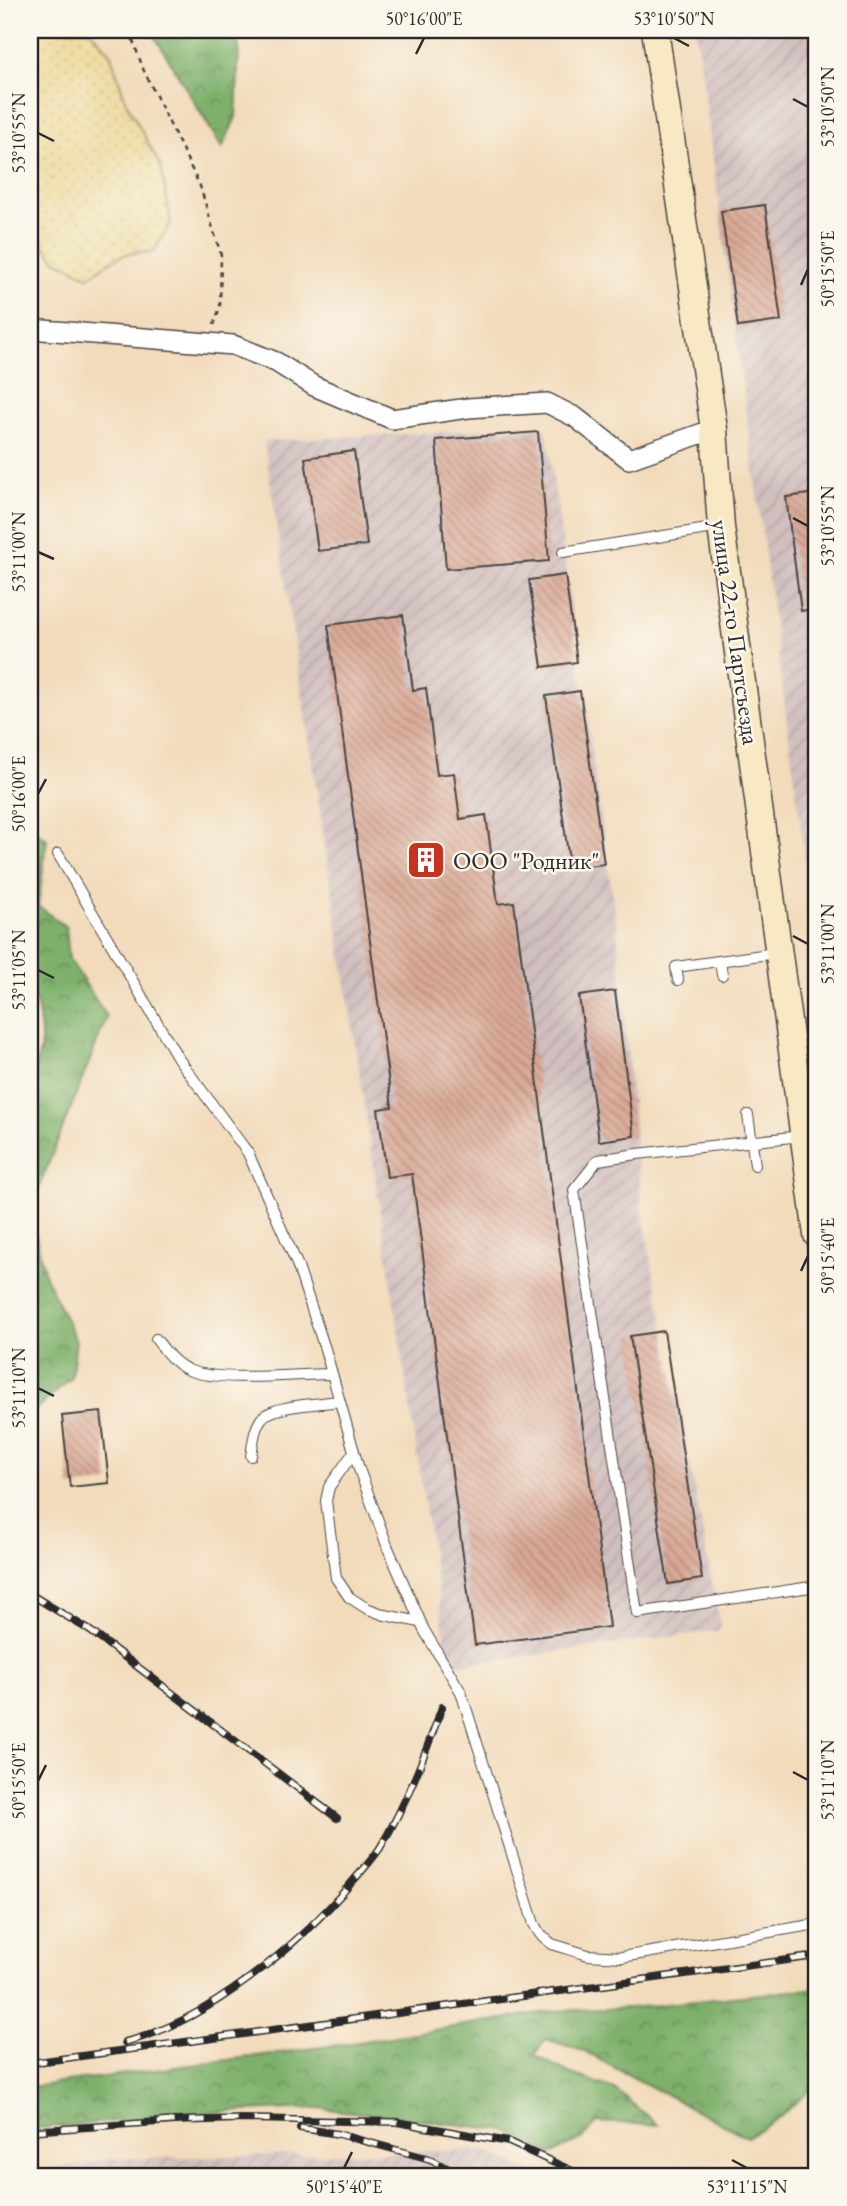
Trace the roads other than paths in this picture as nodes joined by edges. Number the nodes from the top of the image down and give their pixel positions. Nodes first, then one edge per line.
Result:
1 (655, 30) edge
2 (30, 329) edge
3 (714, 429) junction
4 (721, 527) junction
5 (564, 552) dead end
6 (58, 854) dead end
7 (780, 952) junction
8 (720, 961) junction
9 (722, 975) dead end
10 (678, 980) dead end
11 (748, 1115) dead end
12 (805, 1136) junction
13 (752, 1142) junction
14 (754, 1165) dead end
15 (817, 1235) edge
16 (156, 1339) dead end
17 (331, 1374) junction
18 (339, 1401) junction
19 (354, 1452) junction
20 (251, 1456) dead end
21 (817, 1586) edge
22 (421, 1622) junction
23 (817, 1924) edge

1 - 3 street, улица 22-го Партсъезда
2 - 3 street
3 - 4 street, улица 22-го Партсъезда
4 - 5 lane
4 - 7 street, улица 22-го Партсъезда
6 - 17 lane
7 - 8 lane
7 - 12 street, улица 22-го Партсъезда
8 - 9 lane
8 - 10 lane
11 - 13 lane
12 - 13 lane
12 - 15 street, улица 22-го Партсъезда
13 - 14 lane
13 - 21 lane
16 - 17 lane
17 - 18 lane
18 - 19 lane
18 - 20 lane
19 - 22 lane
19 - 22 lane
22 - 23 lane

